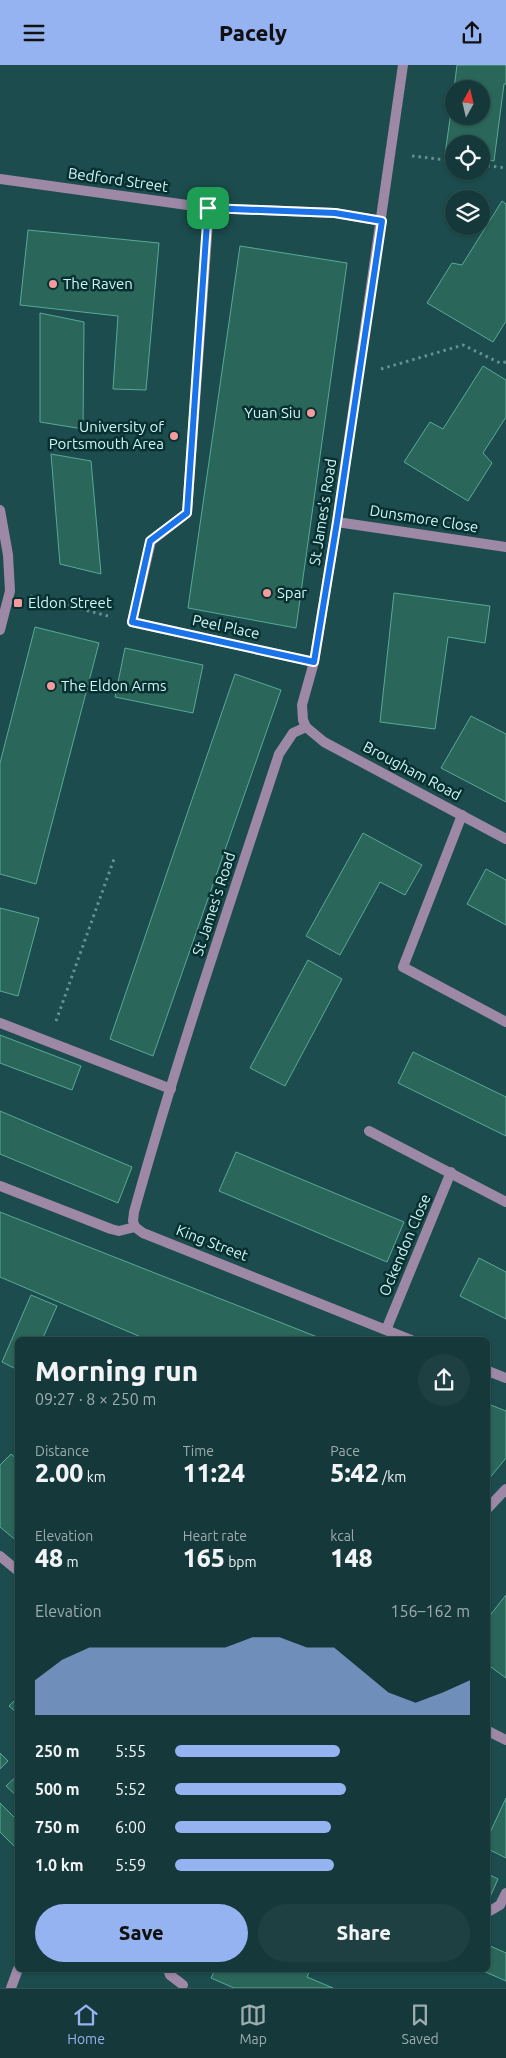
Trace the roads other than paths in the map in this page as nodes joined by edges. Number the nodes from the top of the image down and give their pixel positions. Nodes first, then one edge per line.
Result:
1 (403, 65) edge
2 (0, 179) edge
3 (208, 208) junction
4 (382, 221) junction
5 (0, 510) edge
6 (337, 522) junction
7 (506, 547) edge
8 (4, 556) edge
9 (0, 630) edge
10 (314, 662) junction
11 (306, 727) junction
12 (462, 815) junction
13 (506, 839) edge
14 (506, 1022) edge
15 (0, 1023) edge
16 (171, 1089) junction
17 (369, 1131) dead end
18 (451, 1173) junction
19 (0, 1186) edge
20 (506, 1202) edge
21 (135, 1227) junction
22 (386, 1330) junction
23 (404, 1337) edge
24 (490, 1372) edge
25 (506, 1378) edge
26 (506, 1489) edge
27 (490, 1506) edge
28 (0, 1556) edge
29 (15, 1568) edge
30 (490, 1732) edge
31 (506, 1741) edge
32 (506, 1893) edge
33 (490, 1911) edge
34 (17, 1972) edge
35 (170, 1972) edge
36 (183, 1985) dead end
37 (11, 1988) edge

1 - 4 street, St James's Road
2 - 3 street, Bedford Street
3 - 4 street, Bedford Street
3 - 10 street, Peel Place
4 - 6 street, St James's Road
5 - 8 street
6 - 7 street, Dunsmore Close
6 - 10 street, St James's Road
8 - 9 street
10 - 11 street, St James's Road
11 - 12 street, Brougham Road
11 - 16 street, St James's Road
12 - 13 street, Brougham Road
12 - 14 street
15 - 16 street
16 - 21 street, St James's Road
17 - 18 street
18 - 20 street
18 - 22 street, Ockendon Close
19 - 21 street
21 - 22 street, King Street
22 - 23 street, King Street
24 - 25 street
26 - 27 street
28 - 29 street
30 - 31 street
32 - 33 street
34 - 37 street
35 - 36 street

